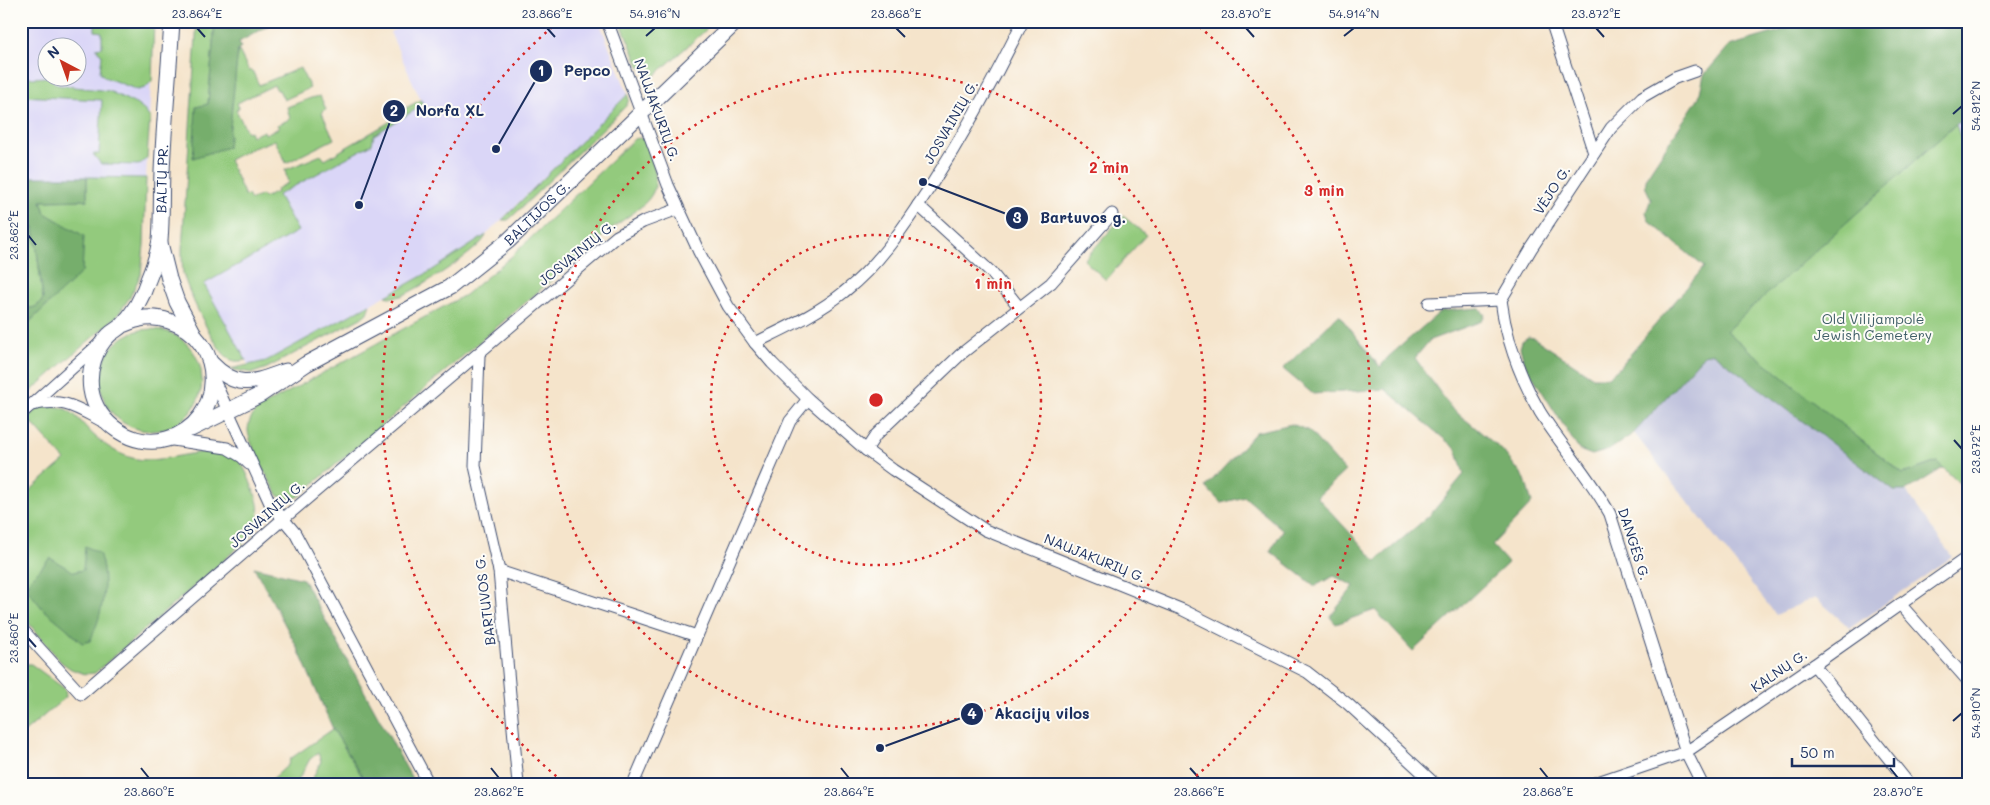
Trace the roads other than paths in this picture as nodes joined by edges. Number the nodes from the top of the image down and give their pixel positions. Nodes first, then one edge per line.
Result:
1 (172, 21) edge
2 (607, 21) edge
3 (737, 21) edge
4 (1023, 21) edge
5 (1551, 21) edge
6 (1695, 71) dead end
7 (642, 113) junction
8 (1594, 153) junction
9 (918, 205) junction
10 (678, 209) junction
11 (1112, 214) dead end
12 (160, 242) junction
13 (1501, 300) junction
14 (1429, 303) dead end
15 (1018, 308) junction
16 (122, 325) junction
17 (108, 336) junction
18 (195, 336) junction
19 (755, 343) junction
20 (478, 355) junction
21 (306, 364) junction
22 (212, 371) junction
23 (808, 399) junction
24 (31, 405) junction
25 (228, 412) junction
26 (21, 414) edge
27 (109, 425) junction
28 (181, 434) junction
29 (166, 439) junction
30 (866, 450) junction
31 (255, 471) junction
32 (283, 519) junction
33 (1969, 556) edge
34 (499, 571) junction
35 (1900, 604) junction
36 (21, 628) edge
37 (697, 636) junction
38 (1814, 665) junction
39 (1969, 682) edge
40 (1686, 752) junction
41 (429, 784) edge
42 (518, 784) edge
43 (633, 784) edge
44 (1435, 784) edge
45 (1592, 784) edge
46 (1702, 784) edge
47 (1909, 784) edge

1 - 12 street, BALTŲ PR.
2 - 7 street, NAUJAKURIŲ G.
3 - 7 street, BALTIJOS G.
4 - 9 street, JOSVAINIŲ G.
5 - 8 street
6 - 8 street, VĖJO G.
7 - 10 street, NAUJAKURIŲ G.
7 - 21 street, BALTIJOS G.
8 - 13 street, VĖJO G.
9 - 15 street
9 - 19 street, JOSVAINIŲ G.
10 - 19 street
10 - 20 street, JOSVAINIŲ G.
11 - 15 street
12 - 16 street, BALTŲ PR.
12 - 18 street
13 - 14 street
13 - 40 street, DANGĖS G.
15 - 30 street
16 - 17 street, BALTŲ PR.
16 - 18 street, BALTŲ PR.
17 - 24 street
17 - 27 street, BALTŲ PR.
18 - 22 street, BALTŲ PR.
19 - 23 street, NAUJAKURIŲ G.
20 - 32 street, JOSVAINIŲ G.
20 - 34 street, BARTUVOS G.
21 - 22 street, BALTIJOS G.
21 - 25 street, BALTIJOS G.
22 - 25 street, BALTŲ PR.
22 - 28 street
23 - 30 street, NAUJAKURIŲ G.
23 - 37 street
24 - 26 street
24 - 27 street
25 - 28 street, BALTIJOS G.
25 - 31 street, BALTŲ PR.
27 - 29 street
28 - 29 street
29 - 31 street
30 - 44 street, NAUJAKURIŲ G.
31 - 32 street, BALTŲ PR.
32 - 36 street, JOSVAINIŲ G.
32 - 41 street, BALTŲ PR.
33 - 35 street, KALNŲ G.
34 - 37 street
34 - 42 street, BARTUVOS G.
35 - 38 street, KALNŲ G.
35 - 39 street
37 - 43 street
38 - 40 street, KALNŲ G.
38 - 47 street
40 - 45 street, KALNŲ G.
40 - 46 street, DANGĖS G.

